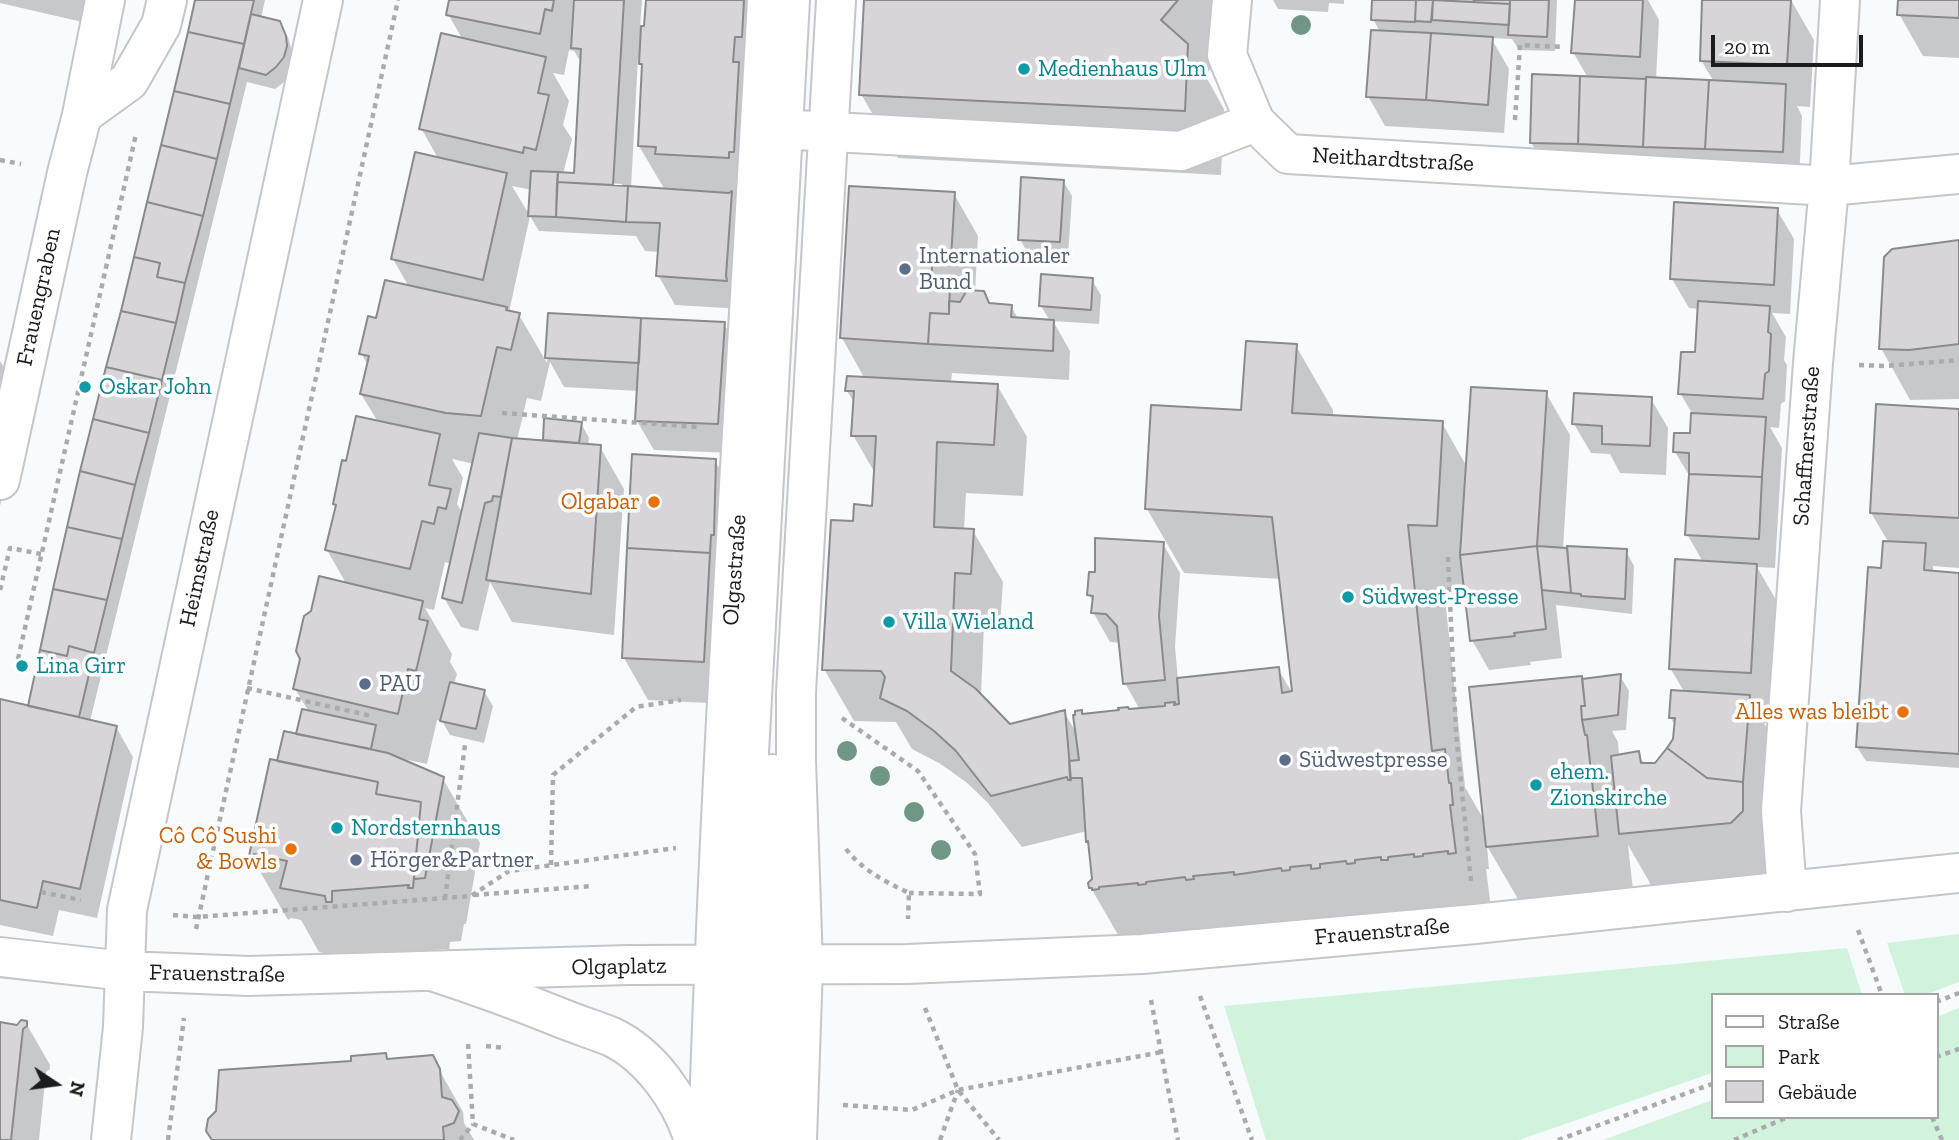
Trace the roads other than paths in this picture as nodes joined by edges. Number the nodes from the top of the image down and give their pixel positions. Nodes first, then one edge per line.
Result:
1 (105, 0) edge
2 (167, 0) edge
3 (323, 0) edge
4 (766, 0) edge
5 (790, 0) edge
6 (813, 0) edge
7 (835, 0) edge
8 (1232, 0) edge
9 (1840, 0) edge
10 (82, 115) junction
11 (1255, 122) junction
12 (794, 130) junction
13 (1959, 174) edge
14 (1829, 186) junction
15 (0, 480) edge
16 (1959, 873) edge
17 (1787, 892) junction
18 (0, 957) edge
19 (758, 966) junction
20 (125, 971) junction
21 (435, 972) junction
22 (111, 1140) edge
23 (694, 1140) edge
24 (708, 1140) edge
25 (737, 1140) edge
26 (768, 1140) edge
27 (797, 1140) edge

1 - 10 street, Frauengraben
2 - 10 street
3 - 20 street, Heimstraße
4 - 12 street, Olgastraße
5 - 12 street
6 - 12 street
7 - 12 street, Olgastraße
8 - 11 street
9 - 14 street, Schaffnerstraße
10 - 15 street, Frauengraben
11 - 12 street
11 - 14 street, Neithardtstraße
12 - 19 street
12 - 19 street, Olgastraße
12 - 19 street, Olgastraße
13 - 14 street, Neithardtstraße
14 - 17 street, Schaffnerstraße
16 - 17 street, Frauenstraße
17 - 19 street, Frauenstraße
18 - 20 street, Frauenstraße
19 - 21 street, Olgaplatz
19 - 24 street, Olgastraße
19 - 25 street
19 - 26 street
19 - 27 street, Olgastraße
20 - 21 street, Frauenstraße
20 - 22 street, Heimstraße
21 - 23 street

